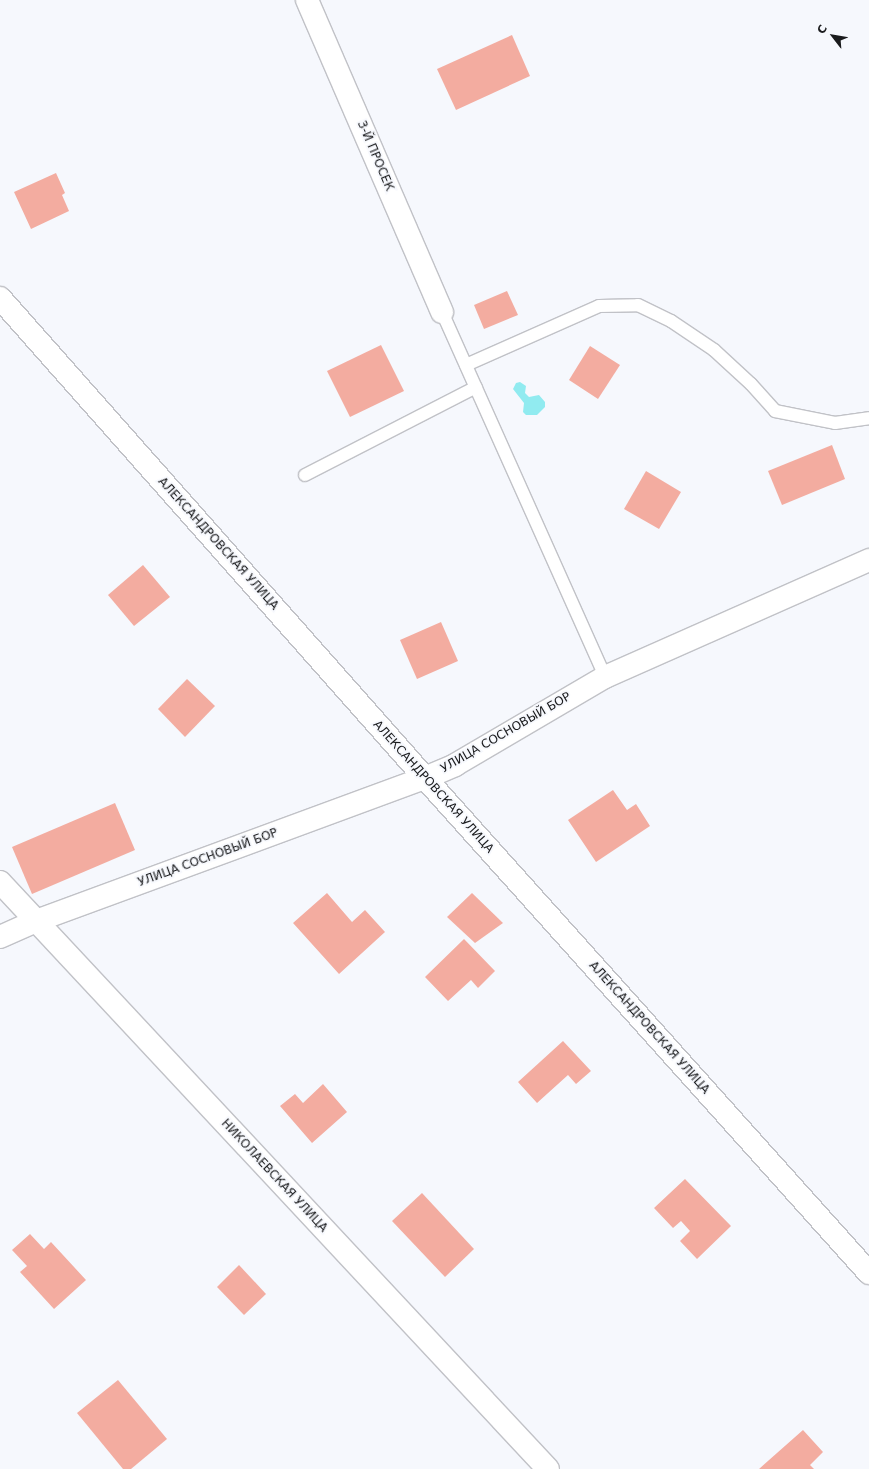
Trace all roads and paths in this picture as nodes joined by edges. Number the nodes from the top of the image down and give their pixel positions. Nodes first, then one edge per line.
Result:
1 (307, 0) edge
2 (0, 298) edge
3 (442, 312) joint
4 (466, 365) junction
5 (476, 387) junction
6 (869, 418) edge
7 (305, 475) dead end
8 (869, 560) edge
9 (605, 677) junction
10 (425, 778) junction
11 (0, 882) edge
12 (36, 920) junction
13 (0, 937) edge
14 (869, 1273) edge
15 (548, 1469) edge

1 - 3 street, 3-Й ПРОСЕК
2 - 10 street, АЛЕКСАНДРОВСКАЯ УЛИЦА
3 - 4 lane
4 - 5 lane
4 - 6 lane
5 - 7 lane
5 - 9 lane
8 - 9 street, УЛИЦА СОСНОВЫЙ БОР
9 - 10 street, УЛИЦА СОСНОВЫЙ БОР
10 - 12 street, УЛИЦА СОСНОВЫЙ БОР
10 - 14 street, АЛЕКСАНДРОВСКАЯ УЛИЦА
11 - 12 street, НИКОЛАЕВСКАЯ УЛИЦА
12 - 13 street, УЛИЦА СОСНОВЫЙ БОР
12 - 15 street, НИКОЛАЕВСКАЯ УЛИЦА

